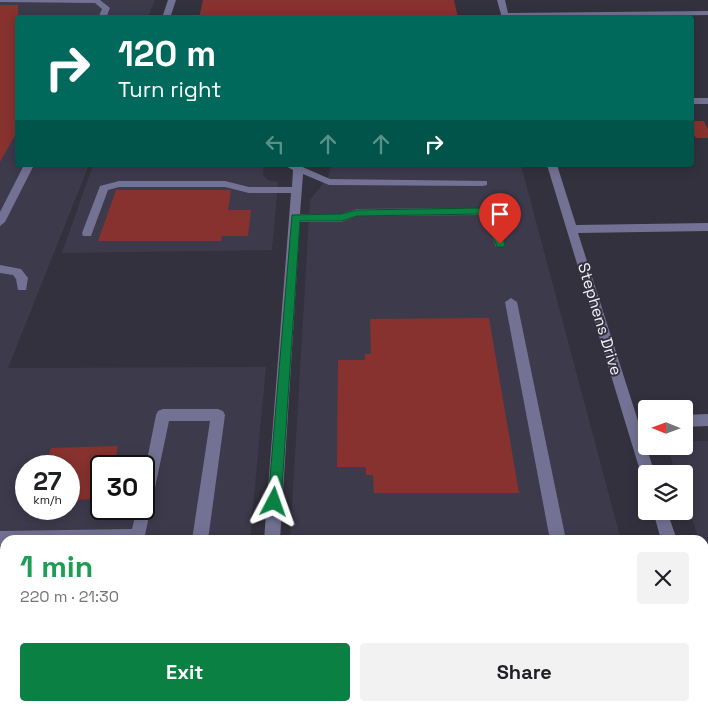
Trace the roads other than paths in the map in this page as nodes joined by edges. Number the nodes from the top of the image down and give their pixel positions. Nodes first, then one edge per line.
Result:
1 (0, 0) edge
2 (172, 0) edge
3 (501, 0) edge
4 (708, 13) edge
5 (103, 15) edge
6 (167, 15) edge
7 (506, 15) edge
8 (573, 15) edge
9 (694, 101) edge
10 (708, 101) edge
11 (27, 167) edge
12 (553, 167) edge
13 (294, 168) edge
14 (483, 183) dead end
15 (297, 190) junction
16 (295, 218) junction
17 (0, 222) edge
18 (708, 227) edge
19 (572, 229) junction
20 (87, 233) dead end
21 (500, 244) dead end
22 (0, 269) edge
23 (22, 287) dead end
24 (512, 302) dead end
25 (708, 420) edge
26 (693, 421) edge
27 (632, 422) junction
28 (638, 422) edge
29 (155, 455) edge
30 (645, 465) edge
31 (142, 520) edge
32 (663, 520) edge
33 (138, 535) edge
34 (201, 535) edge
35 (272, 535) edge
36 (557, 535) edge
37 (667, 535) edge

1 - 5 street
2 - 6 street
3 - 7 street
4 - 8 street
9 - 10 street
11 - 17 street
12 - 19 street, Stephens Drive
13 - 14 street
13 - 15 street
15 - 16 street
15 - 20 street
16 - 21 street
16 - 35 street
18 - 19 street
19 - 27 street, Stephens Drive
22 - 23 street
24 - 36 street
25 - 26 street
27 - 28 street
27 - 30 street, Stephens Drive
29 - 34 street
31 - 33 street
32 - 37 street

